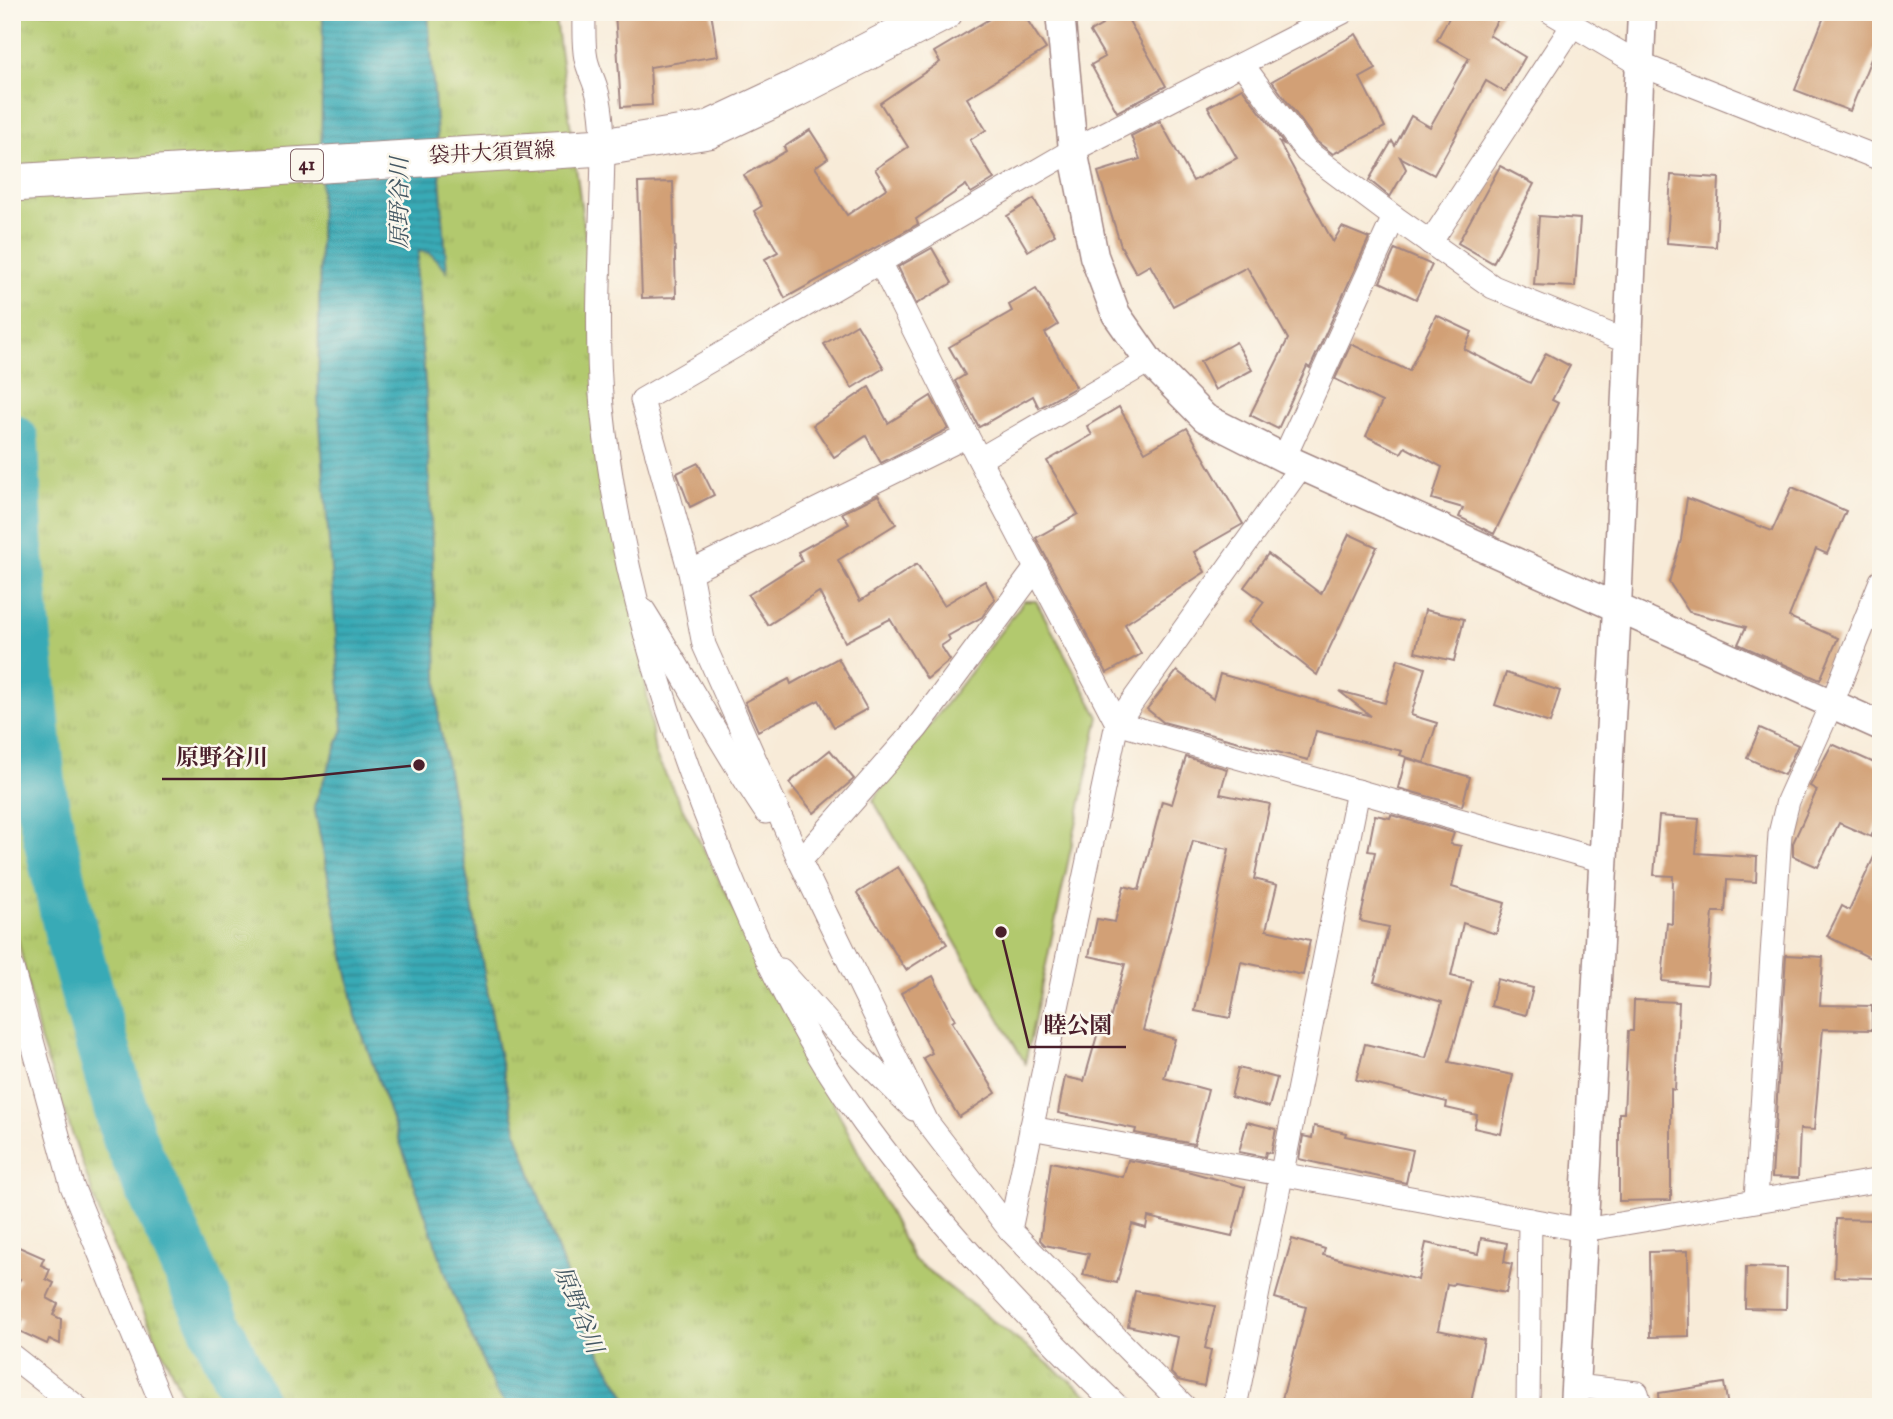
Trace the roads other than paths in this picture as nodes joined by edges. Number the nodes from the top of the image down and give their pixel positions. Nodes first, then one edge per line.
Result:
1 (584, 12) edge
2 (944, 12) edge
3 (1060, 12) edge
4 (1343, 12) edge
5 (1551, 12) edge
6 (1642, 12) edge
7 (1573, 25) junction
8 (1242, 64) junction
9 (1639, 64) junction
10 (603, 147) junction
11 (1073, 150) junction
12 (1881, 159) edge
13 (12, 183) edge
14 (1394, 216) junction
15 (1430, 243) junction
16 (880, 262) junction
17 (1630, 343) junction
18 (1149, 361) junction
19 (967, 436) junction
20 (980, 459) junction
21 (1293, 462) junction
22 (1035, 568) junction
23 (690, 572) junction
24 (1881, 581) edge
25 (635, 596) junction
26 (1617, 608) junction
27 (1832, 703) junction
28 (1117, 723) junction
29 (1881, 726) edge
30 (1358, 792) junction
31 (800, 861) junction
32 (1604, 861) junction
33 (758, 944) junction
34 (12, 968) edge
35 (927, 1122) junction
36 (1031, 1128) junction
37 (1282, 1174) junction
38 (1881, 1180) edge
39 (1756, 1199) junction
40 (1530, 1220) junction
41 (1010, 1230) junction
42 (1584, 1230) junction
43 (12, 1356) edge
44 (47, 1384) junction
45 (1575, 1396) edge
46 (40, 1407) edge
47 (77, 1407) edge
48 (163, 1407) edge
49 (1118, 1407) edge
50 (1185, 1407) edge
51 (1236, 1407) edge
52 (1528, 1407) edge
53 (1641, 1407) edge

1 - 10 street
2 - 10 main road, 袋井大須賀線 / 41
3 - 11 street
4 - 8 street
5 - 7 street
6 - 9 street
7 - 9 street
7 - 15 street
8 - 11 street
8 - 14 street
9 - 12 street
9 - 17 street
10 - 13 main road, 袋井大須賀線 / 41
10 - 25 street
11 - 16 street
11 - 18 street
14 - 15 street
14 - 21 street
15 - 17 street
16 - 19 street
16 - 23 street
17 - 26 street
18 - 20 street
18 - 21 street
19 - 20 street
19 - 23 street
20 - 22 street
21 - 26 street
21 - 28 street
22 - 28 street
22 - 31 street
23 - 31 street
24 - 27 street
25 - 31 street
25 - 33 street
26 - 27 street
26 - 32 street
27 - 29 street
27 - 39 street
28 - 30 street
28 - 36 street
30 - 32 street
30 - 37 street
31 - 35 street
32 - 42 street
33 - 35 street
33 - 49 street
34 - 48 street
35 - 41 street
36 - 37 street
36 - 41 street
37 - 40 street
37 - 51 street
38 - 39 street
39 - 42 street
40 - 42 street
40 - 52 street
41 - 50 street
42 - 45 street
43 - 44 street
44 - 46 street
44 - 47 street
45 - 53 street

